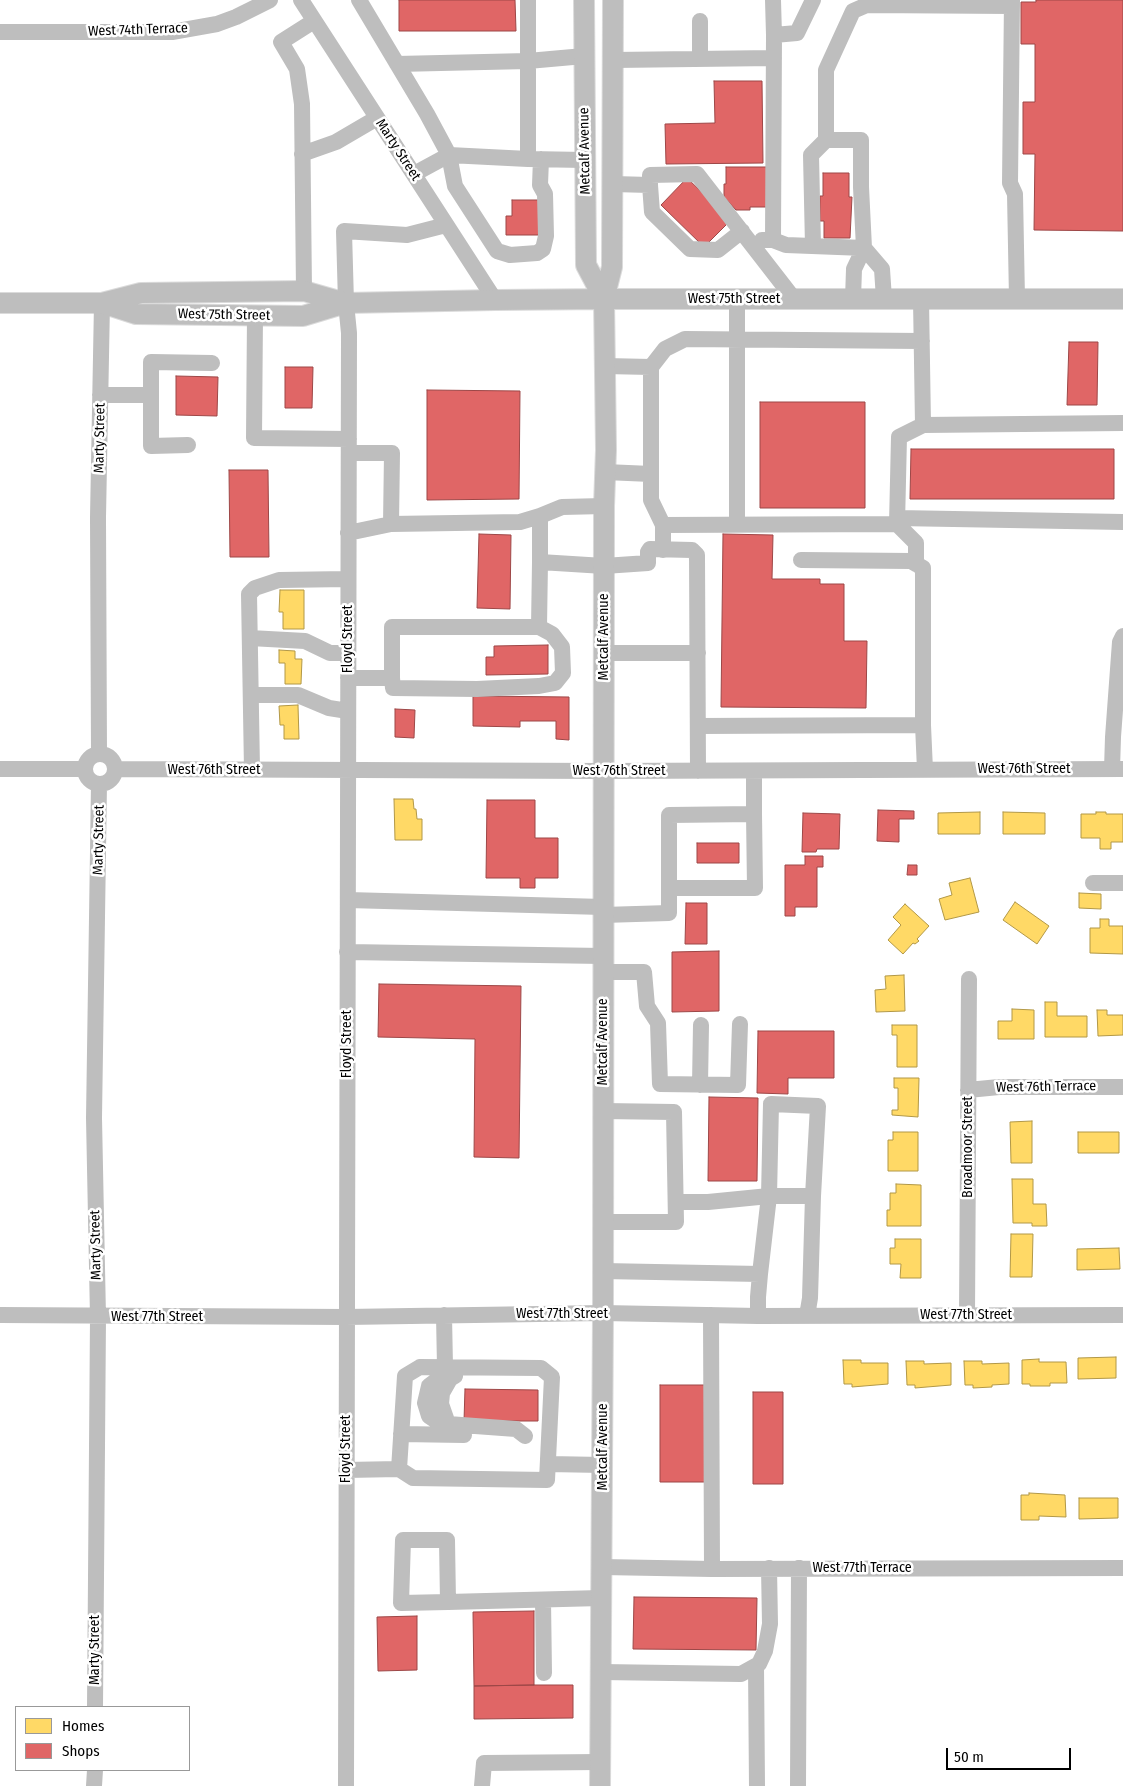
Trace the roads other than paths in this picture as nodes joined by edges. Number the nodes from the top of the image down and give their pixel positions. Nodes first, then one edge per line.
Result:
1 (270, 0) edge
2 (301, 0) edge
3 (359, 0) edge
4 (528, 0) edge
5 (584, 0) edge
6 (614, 0) edge
7 (773, 0) edge
8 (813, 0) edge
9 (1012, 3) edge
10 (314, 21) junction
11 (700, 21) dead end
12 (0, 32) edge
13 (774, 35) junction
14 (584, 56) junction
15 (774, 58) junction
16 (700, 59) junction
17 (614, 60) junction
18 (528, 61) junction
19 (397, 64) junction
20 (377, 118) junction
21 (826, 140) junction
22 (302, 154) junction
23 (449, 155) junction
24 (534, 159) junction
25 (585, 160) junction
26 (414, 174) junction
27 (613, 184) junction
28 (650, 185) junction
29 (446, 225) junction
30 (746, 236) junction
31 (773, 240) junction
32 (813, 246) junction
33 (864, 248) junction
34 (304, 290) junction
35 (604, 299) junction
36 (738, 299) junction
37 (794, 299) junction
38 (853, 299) junction
39 (884, 299) junction
40 (921, 299) junction
41 (1017, 299) junction
42 (1123, 299) edge
43 (495, 300) junction
44 (0, 303) edge
45 (102, 303) junction
46 (346, 303) junction
47 (255, 315) junction
48 (737, 339) junction
49 (922, 341) junction
50 (212, 363) dead end
51 (605, 366) junction
52 (651, 367) junction
53 (100, 395) junction
54 (151, 395) junction
55 (1123, 423) edge
56 (924, 424) junction
57 (188, 445) dead end
58 (349, 446) junction
59 (605, 472) junction
60 (651, 474) junction
61 (604, 506) junction
62 (540, 516) junction
63 (897, 521) junction
64 (1123, 522) edge
65 (392, 524) junction
66 (737, 524) junction
67 (663, 525) junction
68 (348, 533) junction
69 (662, 550) junction
70 (801, 560) dead end
71 (540, 562) junction
72 (916, 564) junction
73 (604, 566) junction
74 (348, 579) junction
75 (539, 627) junction
76 (1123, 636) edge
77 (250, 638) junction
78 (698, 653) junction
79 (348, 654) junction
80 (604, 654) junction
81 (348, 678) junction
82 (392, 678) junction
83 (251, 695) junction
84 (348, 711) junction
85 (923, 725) junction
86 (698, 726) junction
87 (99, 754) junction
88 (0, 769) edge
89 (85, 769) junction
90 (115, 769) junction
91 (1118, 769) edge
92 (252, 770) junction
93 (348, 770) junction
94 (698, 770) junction
95 (754, 770) junction
96 (924, 770) junction
97 (604, 771) junction
98 (99, 784) junction
99 (754, 814) junction
100 (1123, 883) edge
101 (1093, 884) dead end
102 (669, 888) junction
103 (348, 900) junction
104 (604, 911) junction
105 (347, 952) junction
106 (604, 964) junction
107 (969, 979) dead end
108 (740, 1024) dead end
109 (701, 1025) dead end
110 (675, 1084) junction
111 (700, 1085) junction
112 (1123, 1086) edge
113 (968, 1090) junction
114 (603, 1112) junction
115 (674, 1112) junction
116 (769, 1196) junction
117 (813, 1196) junction
118 (676, 1202) junction
119 (602, 1222) junction
120 (603, 1271) junction
121 (760, 1274) junction
122 (603, 1313) junction
123 (0, 1315) edge
124 (444, 1315) junction
125 (711, 1315) junction
126 (967, 1315) junction
127 (1123, 1315) edge
128 (98, 1316) junction
129 (346, 1316) junction
130 (758, 1316) junction
131 (807, 1316) junction
132 (447, 1373) junction
133 (401, 1434) junction
134 (525, 1436) junction
135 (549, 1436) junction
136 (548, 1464) junction
137 (603, 1465) junction
138 (399, 1469) junction
139 (346, 1470) junction
140 (602, 1567) junction
141 (769, 1568) junction
142 (799, 1568) junction
143 (1123, 1568) edge
144 (712, 1569) junction
145 (602, 1598) junction
146 (543, 1600) junction
147 (448, 1602) junction
148 (756, 1666) junction
149 (601, 1672) junction
150 (544, 1673) dead end
151 (95, 1706) edge
152 (600, 1762) junction
153 (95, 1771) edge
154 (94, 1786) edge
155 (346, 1786) edge
156 (482, 1786) edge
157 (600, 1786) edge
158 (756, 1786) edge
159 (798, 1786) edge

1 - 12 street, West 74th Terrace
2 - 10 street, Marty Street
3 - 19 street
4 - 18 street
5 - 14 main road, Metcalf Avenue
6 - 17 main road, Metcalf Avenue
7 - 13 street
8 - 13 street
9 - 21 street
9 - 41 street
10 - 20 street, Marty Street
10 - 22 street
11 - 16 street
13 - 15 street
14 - 18 street
14 - 25 main road, Metcalf Avenue
15 - 16 street
15 - 31 street
16 - 17 street
17 - 27 main road, Metcalf Avenue
18 - 19 street
18 - 24 street
19 - 23 street
20 - 22 street
20 - 26 street, Marty Street
21 - 32 street
21 - 33 street
22 - 34 street
23 - 24 street
23 - 24 street
23 - 26 street
24 - 25 street
25 - 35 main road, Metcalf Avenue
26 - 29 street, Marty Street
27 - 28 street
27 - 35 main road, Metcalf Avenue
28 - 30 street
28 - 30 street
29 - 43 street, Marty Street
29 - 46 street, Floyd Street
30 - 31 street
30 - 37 street
31 - 32 street
32 - 33 street
33 - 38 street
33 - 39 street
34 - 45 main road, West 75th Street
34 - 46 main road, West 75th Street
35 - 36 main road, West 75th Street
35 - 43 main road, West 75th Street
35 - 51 main road, Metcalf Avenue
36 - 37 main road, West 75th Street
36 - 48 street
37 - 38 main road, West 75th Street
38 - 39 main road, West 75th Street
39 - 40 main road, West 75th Street
40 - 41 main road, West 75th Street
40 - 49 street
41 - 42 main road, West 75th Street
43 - 46 main road, West 75th Street
44 - 45 main road, West 75th Street
45 - 47 main road, West 75th Street
45 - 53 street, Marty Street
46 - 47 main road, West 75th Street
46 - 58 street, Floyd Street
47 - 58 street
48 - 49 street
48 - 52 street
48 - 66 street
49 - 56 street
50 - 54 street
51 - 52 street
51 - 59 main road, Metcalf Avenue
52 - 60 street
53 - 54 street
53 - 87 street, Marty Street
54 - 57 street
55 - 56 street
56 - 63 street
58 - 65 street
58 - 68 street, Floyd Street
59 - 60 street
59 - 61 main road, Metcalf Avenue
60 - 67 street
61 - 62 street
61 - 73 main road, Metcalf Avenue
62 - 65 street
62 - 71 street
63 - 64 street
63 - 66 street
63 - 72 street
65 - 68 street
66 - 67 street
67 - 69 street
68 - 74 street, Floyd Street
69 - 73 street
69 - 78 street
70 - 72 street
71 - 73 street
71 - 75 street
72 - 85 street
73 - 80 main road, Metcalf Avenue
74 - 77 street
74 - 79 street, Floyd Street
75 - 82 street
75 - 82 street
76 - 91 street
77 - 79 street
77 - 83 street
78 - 80 street
78 - 86 street
79 - 81 street, Floyd Street
80 - 97 main road, Metcalf Avenue
81 - 82 street
81 - 84 street, Floyd Street
83 - 84 street
83 - 92 street
84 - 93 street, Floyd Street
85 - 86 street
85 - 96 street
86 - 94 street
87 - 89 street
87 - 90 street
88 - 89 street
89 - 98 street
90 - 92 street, West 76th Street
90 - 98 street
91 - 96 street, West 76th Street
92 - 93 street, West 76th Street
93 - 97 street, West 76th Street
93 - 103 street, Floyd Street
94 - 95 street, West 76th Street
94 - 97 street, West 76th Street
95 - 96 street, West 76th Street
95 - 99 street
97 - 104 main road, Metcalf Avenue
98 - 128 street, Marty Street
99 - 102 street
99 - 102 street
100 - 101 street
102 - 104 street
103 - 104 street
103 - 105 street, Floyd Street
104 - 106 main road, Metcalf Avenue
105 - 106 street
105 - 129 street, Floyd Street
106 - 110 street
106 - 114 main road, Metcalf Avenue
107 - 113 street, Broadmoor Street
108 - 111 street
109 - 111 street
110 - 111 street
110 - 115 street
112 - 113 street, West 76th Terrace
113 - 126 street, Broadmoor Street
114 - 115 street
114 - 119 main road, Metcalf Avenue
115 - 118 street
116 - 117 street
116 - 117 street
116 - 118 street
116 - 121 street
117 - 131 street
118 - 119 street
119 - 120 main road, Metcalf Avenue
120 - 121 street
120 - 122 main road, Metcalf Avenue
121 - 130 street
122 - 124 street, West 77th Street
122 - 125 street, West 77th Street
122 - 137 main road, Metcalf Avenue
123 - 128 street, West 77th Street
124 - 129 street, West 77th Street
124 - 132 street
125 - 130 street, West 77th Street
125 - 144 street
126 - 127 street, West 77th Street
126 - 131 street, West 77th Street
128 - 129 street, West 77th Street
128 - 151 street, Marty Street
129 - 139 street, Floyd Street
130 - 131 street, West 77th Street
132 - 133 street
132 - 134 street
132 - 135 street
133 - 134 street
133 - 138 street
134 - 135 street
135 - 136 street
136 - 137 street
136 - 138 street
137 - 140 main road, Metcalf Avenue
138 - 139 street
139 - 155 street, Floyd Street
140 - 144 street, West 77th Terrace
140 - 145 main road, Metcalf Avenue
141 - 142 street, West 77th Terrace
141 - 144 street, West 77th Terrace
141 - 148 street
142 - 143 street, West 77th Terrace
142 - 159 street
145 - 146 street
145 - 149 main road, Metcalf Avenue
146 - 147 street
146 - 150 street
147 - 147 street
148 - 149 street
148 - 158 street
149 - 152 main road, Metcalf Avenue
152 - 156 street
152 - 157 main road, Metcalf Avenue
153 - 154 street

